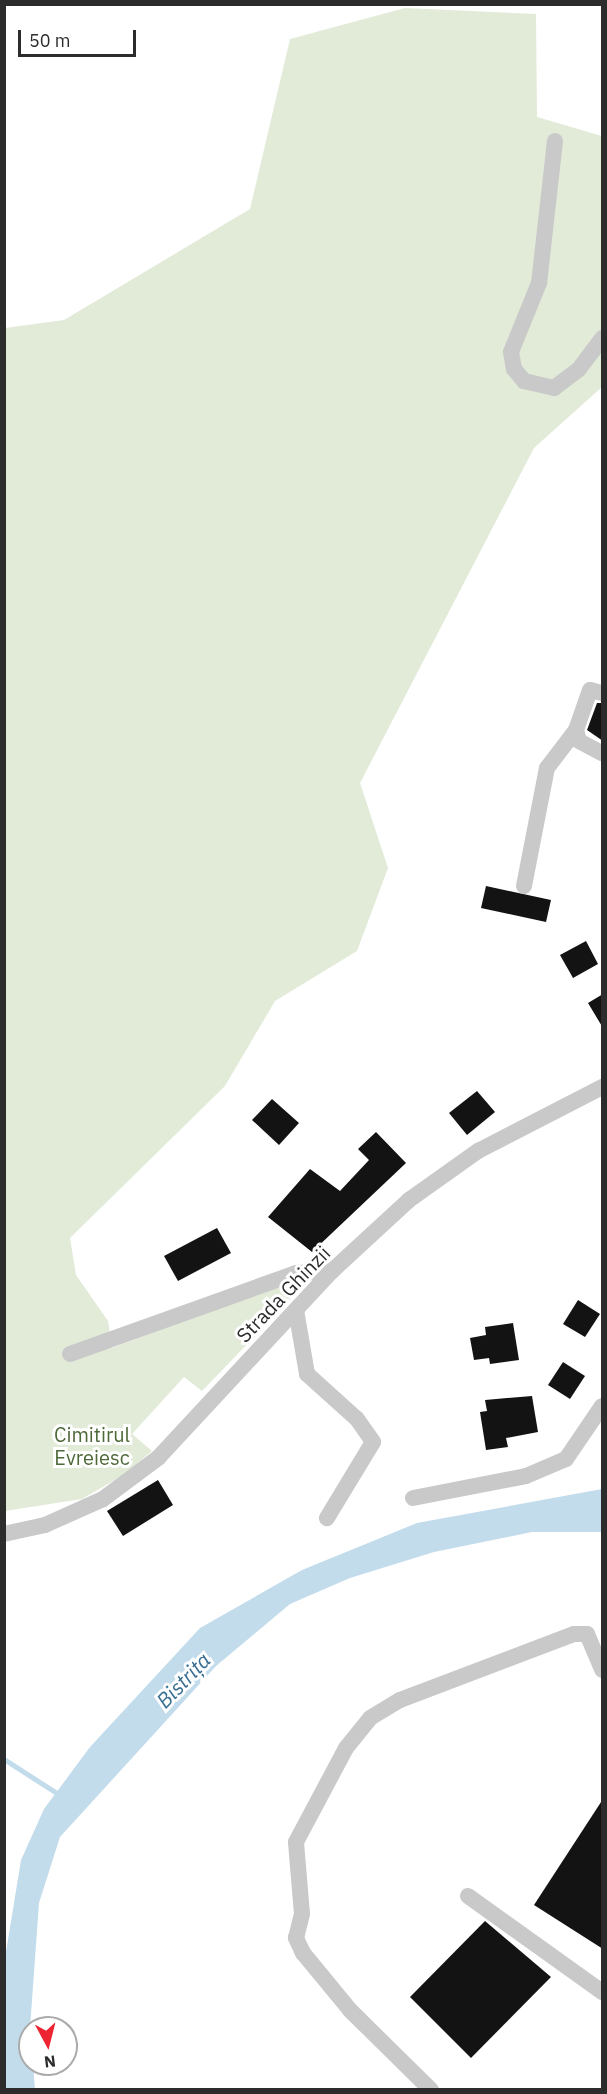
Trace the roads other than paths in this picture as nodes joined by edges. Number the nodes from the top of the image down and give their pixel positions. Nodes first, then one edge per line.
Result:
1 (555, 141) dead end
2 (603, 338) edge
3 (603, 693) edge
4 (576, 730) junction
5 (603, 753) edge
6 (524, 886) dead end
7 (603, 1087) edge
8 (332, 1271) junction
9 (296, 1310) junction
10 (70, 1354) dead end
11 (603, 1406) edge
12 (413, 1498) dead end
13 (327, 1518) dead end
14 (4, 1534) edge
15 (603, 1670) edge
16 (468, 1896) dead end
17 (603, 1992) edge
18 (431, 2090) edge

1 - 2 street
3 - 4 street
4 - 5 street
4 - 6 street
7 - 8 street, Strada Ghinzii
8 - 9 street, Strada Ghinzii
8 - 10 street
9 - 13 street
9 - 14 street, Strada Ghinzii
11 - 12 street
15 - 18 street
16 - 17 street

